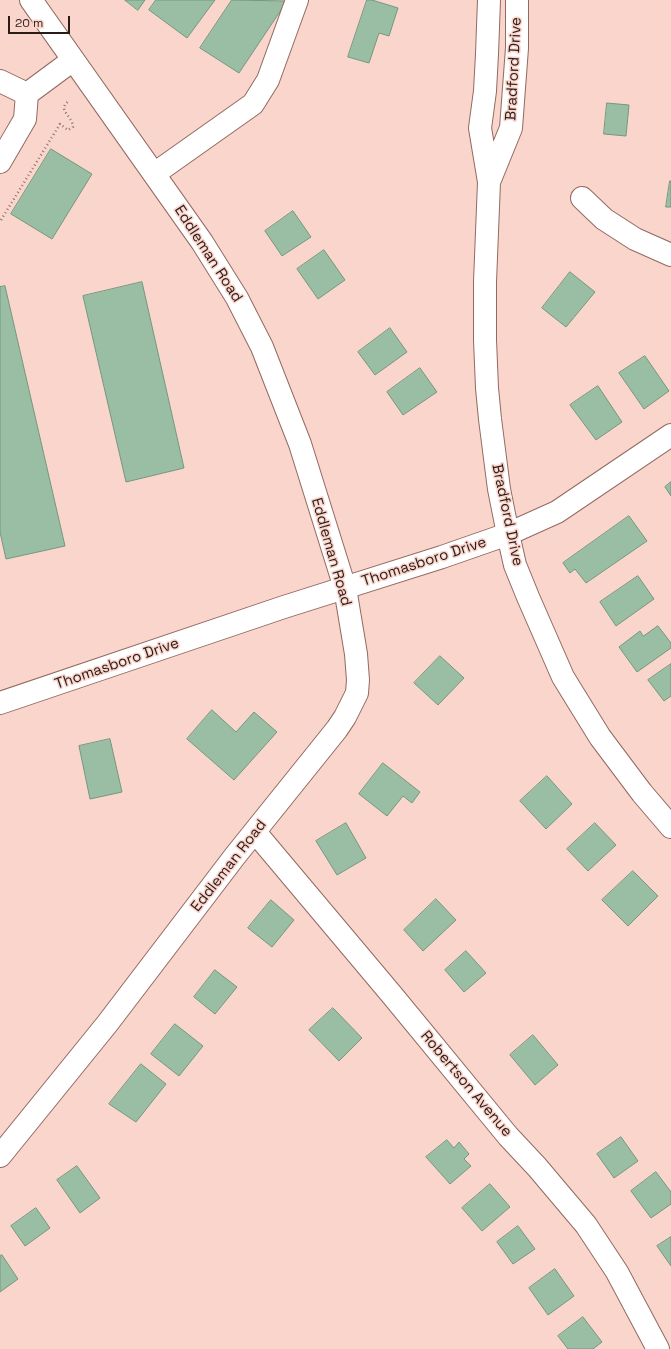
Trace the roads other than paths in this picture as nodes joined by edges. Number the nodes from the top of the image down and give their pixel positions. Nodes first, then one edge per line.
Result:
1 (31, 0) edge
2 (297, 0) edge
3 (489, 0) edge
4 (517, 0) edge
5 (73, 60) junction
6 (0, 81) edge
7 (27, 94) junction
8 (0, 162) edge
9 (154, 174) junction
10 (489, 182) junction
11 (582, 198) dead end
12 (671, 255) edge
13 (671, 435) edge
14 (508, 534) junction
15 (344, 588) junction
16 (0, 703) edge
17 (671, 827) edge
18 (255, 832) junction
19 (0, 1156) edge
20 (658, 1349) edge

1 - 5 street, Eddleman Road
2 - 9 street
3 - 10 street, Bradford Drive
4 - 10 street, Bradford Drive
5 - 7 street
5 - 9 street, Eddleman Road
6 - 7 street
7 - 8 street
9 - 15 street, Eddleman Road
10 - 14 street, Bradford Drive
11 - 12 street
13 - 14 street, Thomasboro Drive
14 - 15 street, Thomasboro Drive
14 - 17 street, Bradford Drive
15 - 16 street, Thomasboro Drive
15 - 18 street, Eddleman Road
18 - 19 street, Eddleman Road
18 - 20 street, Robertson Avenue

